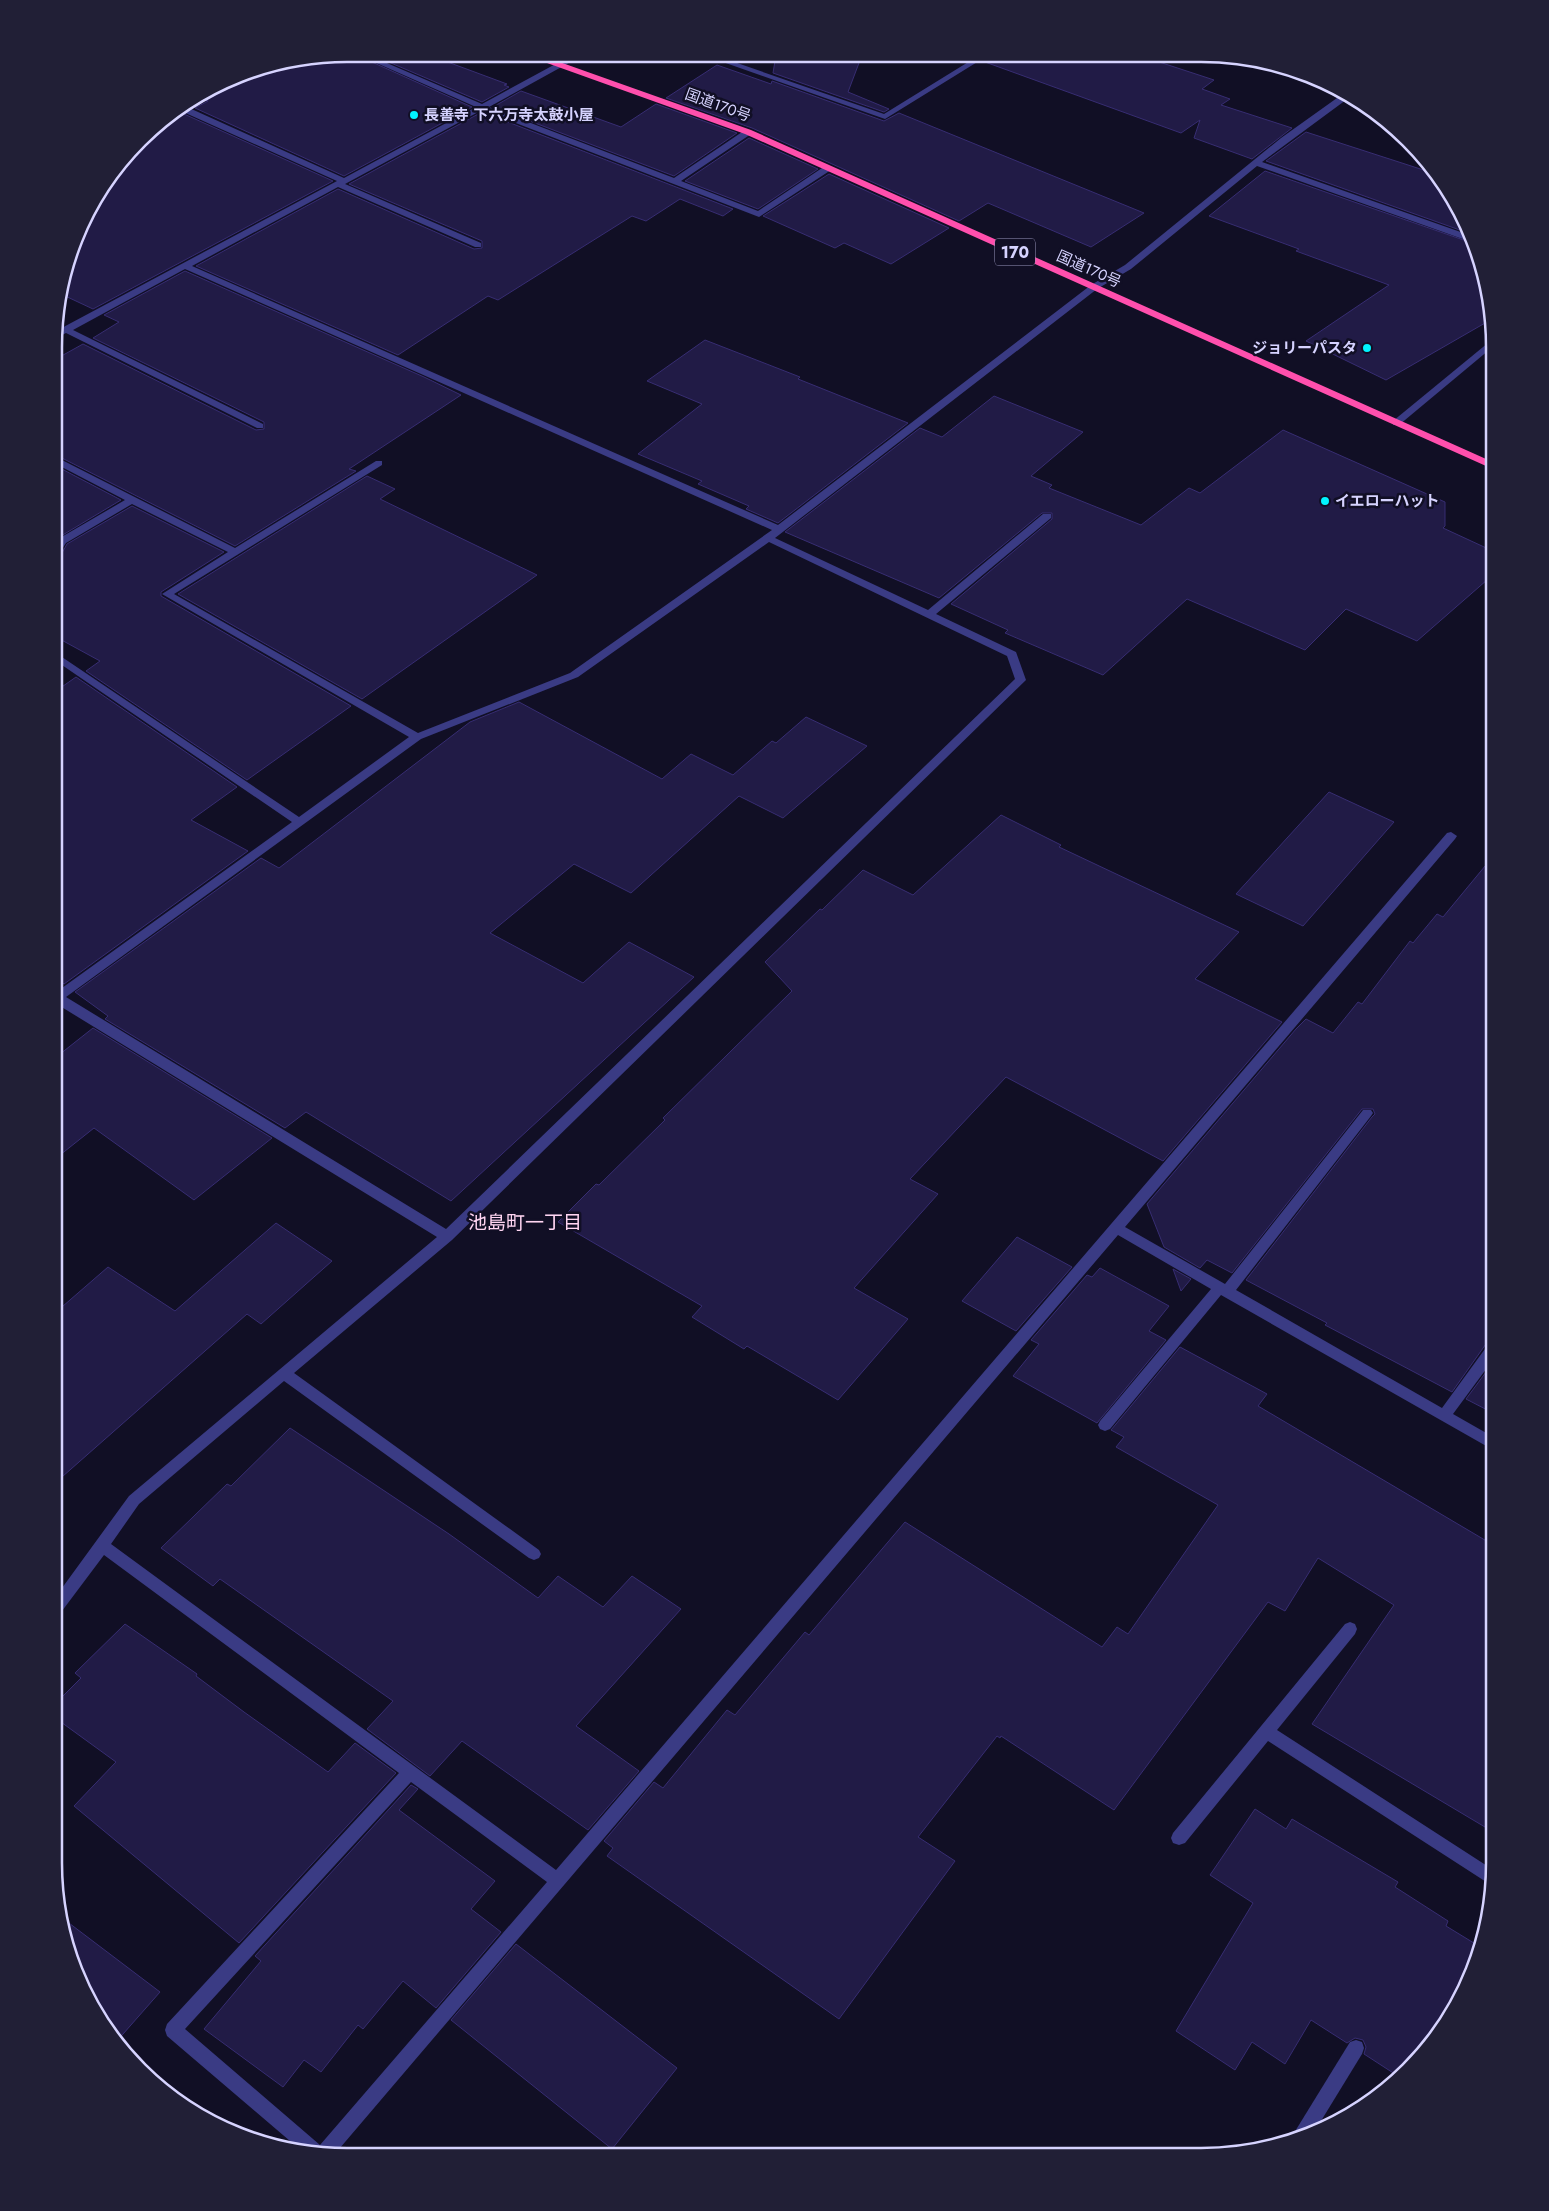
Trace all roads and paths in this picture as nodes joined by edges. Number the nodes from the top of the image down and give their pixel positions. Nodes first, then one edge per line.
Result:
1 (381, 63) edge
2 (555, 63) edge
3 (565, 63) edge
4 (730, 63) edge
5 (972, 63) edge
6 (561, 65) junction
7 (1341, 99) edge
8 (482, 107) junction
9 (188, 111) edge
10 (748, 132) junction
11 (1255, 163) junction
12 (828, 168) junction
13 (676, 181) junction
14 (341, 183) junction
15 (1464, 237) edge
16 (478, 245) dead end
17 (185, 266) junction
18 (1094, 287) junction
19 (66, 330) junction
20 (63, 332) edge
21 (1486, 348) edge
22 (1396, 423) junction
23 (260, 426) dead end
24 (379, 463) dead end
25 (1486, 463) edge
26 (63, 464) edge
27 (132, 500) junction
28 (1046, 516) dead end
29 (778, 529) junction
30 (768, 538) junction
31 (63, 540) edge
32 (235, 552) junction
33 (929, 614) junction
34 (63, 661) edge
35 (417, 737) junction
36 (299, 822) junction
37 (1451, 836) dead end
38 (63, 993) edge
39 (63, 1002) edge
40 (1367, 1113) dead end
41 (1116, 1228) junction
42 (447, 1236) junction
43 (1224, 1290) junction
44 (1486, 1358) edge
45 (284, 1374) junction
46 (1444, 1415) junction
47 (1105, 1425) dead end
48 (1486, 1440) edge
49 (102, 1546) junction
50 (534, 1554) dead end
51 (63, 1598) edge
52 (1350, 1629) dead end
53 (1267, 1732) junction
54 (410, 1772) junction
55 (1180, 1838) dead end
56 (1486, 1874) edge
57 (557, 1880) junction
58 (1356, 2048) dead end
59 (1306, 2129) edge
60 (308, 2146) edge
61 (329, 2148) edge

1 - 8 street
2 - 6 highway, 国道170号 / 170
3 - 6 street
4 - 5 street
6 - 8 street
6 - 10 highway, 国道170号 / 170
7 - 11 street
8 - 13 street
8 - 14 street
9 - 14 street
10 - 12 highway, 国道170号 / 170
10 - 13 street
11 - 15 street
11 - 18 street
12 - 13 street
12 - 18 highway, 国道170号 / 170
14 - 16 street
14 - 17 street
17 - 19 street
17 - 29 street
18 - 22 highway, 国道170号 / 170
18 - 29 street
19 - 20 street
19 - 23 street
21 - 22 street
22 - 25 highway, 国道170号 / 170
24 - 32 street
26 - 27 street
27 - 31 street
27 - 32 street
28 - 33 street
29 - 30 street
30 - 33 street
30 - 35 street
32 - 35 street
33 - 42 street
34 - 36 street
35 - 36 street
36 - 38 street
37 - 41 street
39 - 42 street
40 - 43 street
41 - 43 street
41 - 57 street
42 - 45 street
43 - 46 street
43 - 47 street
44 - 46 street
45 - 49 street
45 - 50 street
46 - 48 street
49 - 51 street
49 - 54 street
52 - 53 street
53 - 55 street
53 - 56 street
54 - 57 street
54 - 60 street
57 - 61 street
58 - 59 street

